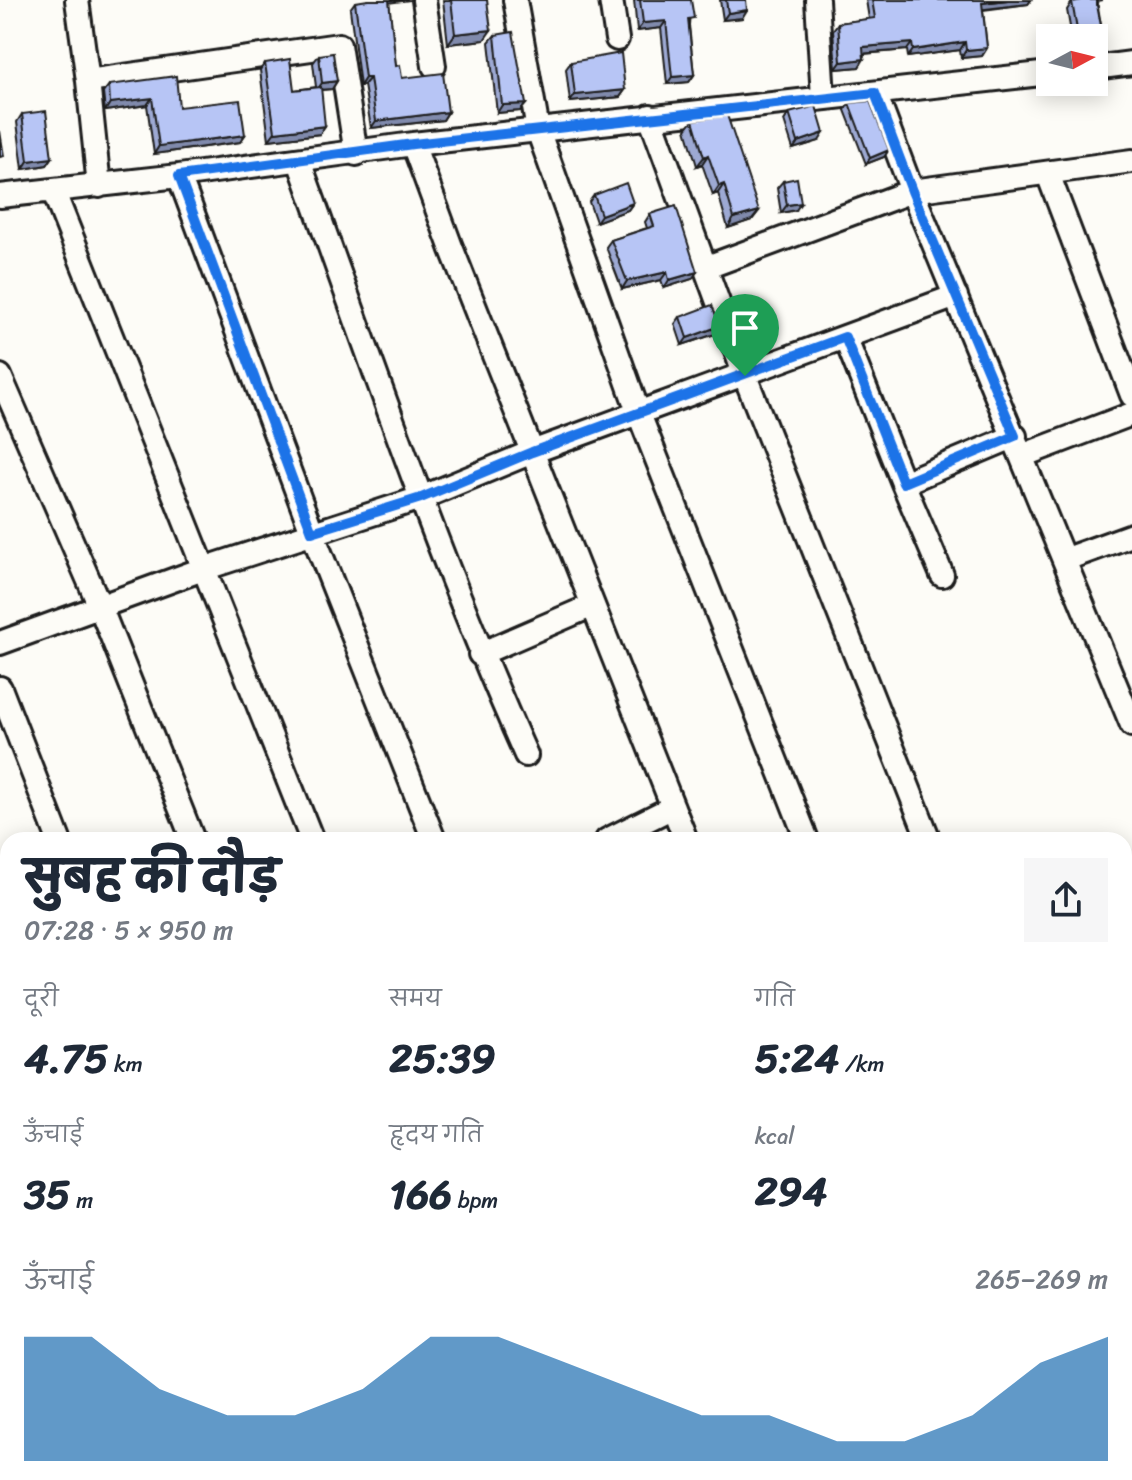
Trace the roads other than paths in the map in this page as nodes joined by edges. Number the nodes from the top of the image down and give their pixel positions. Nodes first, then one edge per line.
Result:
1 (77, 0) edge
2 (424, 0) edge
3 (515, 0) edge
4 (611, 0) edge
5 (817, 0) edge
6 (617, 39) dead end
7 (1132, 63) edge
8 (434, 66) dead end
9 (1108, 66) edge
10 (1036, 75) edge
11 (88, 81) junction
12 (875, 93) junction
13 (823, 97) junction
14 (650, 116) junction
15 (538, 130) junction
16 (413, 144) junction
17 (356, 154) junction
18 (299, 161) junction
19 (1132, 161) edge
20 (1048, 174) junction
21 (179, 176) junction
22 (99, 186) junction
23 (53, 190) junction
24 (912, 191) junction
25 (0, 196) edge
26 (707, 267) junction
27 (956, 296) junction
28 (845, 337) junction
29 (0, 376) edge
30 (745, 376) junction
31 (1132, 395) edge
32 (639, 414) junction
33 (1132, 414) edge
34 (1019, 446) junction
35 (532, 452) junction
36 (903, 483) junction
37 (421, 498) junction
38 (312, 532) junction
39 (1132, 535) edge
40 (1066, 559) junction
41 (203, 569) junction
42 (942, 575) dead end
43 (99, 604) junction
44 (591, 606) junction
45 (0, 643) edge
46 (480, 654) junction
47 (0, 688) edge
48 (1132, 725) edge
49 (526, 755) dead end
50 (673, 807) junction
51 (56, 832) edge
52 (190, 832) edge
53 (309, 832) edge
54 (431, 832) edge
55 (623, 832) edge
56 (683, 832) edge
57 (804, 832) edge
58 (926, 832) edge

1 - 11 street
2 - 8 street
3 - 15 street
4 - 6 street
5 - 13 street
7 - 9 street
10 - 12 street
11 - 17 street
11 - 22 street
12 - 13 street
12 - 24 street
13 - 14 street
14 - 15 street
14 - 26 street
15 - 16 street
15 - 32 street
16 - 17 street
16 - 35 street
17 - 18 street
18 - 21 street
18 - 37 street
19 - 20 street
20 - 24 street
20 - 31 street
21 - 22 street
21 - 38 street
22 - 23 street
23 - 25 street
23 - 41 street
24 - 26 street
24 - 27 street
26 - 30 street
27 - 28 street
27 - 34 street
28 - 30 street
28 - 36 street
29 - 43 street
30 - 32 street
30 - 58 street
32 - 35 street
32 - 57 street
33 - 34 street
34 - 36 street
34 - 40 street
35 - 37 street
35 - 44 street
36 - 42 street
37 - 38 street
37 - 46 street
38 - 41 street
38 - 54 street
39 - 40 street
40 - 48 street
41 - 43 street
41 - 53 street
43 - 45 street
43 - 52 street
44 - 46 street
44 - 50 street
46 - 49 street
47 - 51 street
50 - 55 street
50 - 56 street

